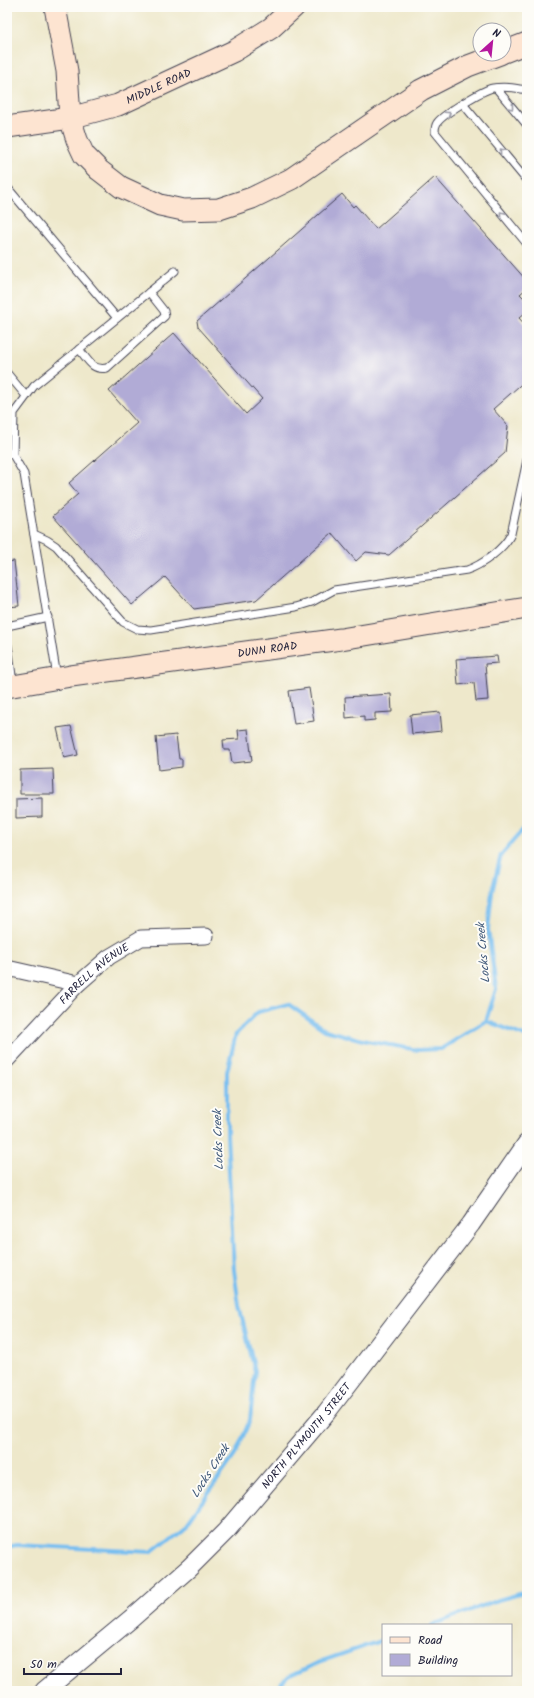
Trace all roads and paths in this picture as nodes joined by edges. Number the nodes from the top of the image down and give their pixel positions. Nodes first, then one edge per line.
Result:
1 (55, 7) edge
2 (294, 7) edge
3 (527, 43) edge
4 (512, 49) edge
5 (479, 62) edge
6 (496, 88) junction
7 (527, 90) edge
8 (463, 104) junction
9 (70, 118) junction
10 (527, 125) edge
11 (7, 127) edge
12 (527, 182) edge
13 (7, 187) edge
14 (527, 244) edge
15 (175, 271) dead end
16 (149, 292) junction
17 (117, 318) junction
18 (79, 349) junction
19 (7, 373) edge
20 (26, 396) junction
21 (10, 454) edge
22 (527, 460) edge
23 (34, 534) junction
24 (527, 608) edge
25 (48, 617) junction
26 (7, 626) edge
27 (7, 641) edge
28 (8, 652) edge
29 (58, 678) junction
30 (10, 686) edge
31 (206, 936) dead end
32 (7, 968) edge
33 (78, 984) junction
34 (7, 1060) edge
35 (527, 1144) edge
36 (44, 1691) edge

1 - 9 main road
2 - 9 main road, MIDDLE ROAD
3 - 4 main road
5 - 9 main road
6 - 7 lane
6 - 8 lane
6 -> 10 lane
12 -> 8 lane
14 -> 8 lane
9 - 11 main road, MIDDLE ROAD
13 - 17 lane
15 - 16 lane
16 - 17 lane
16 - 18 lane
17 - 18 lane
18 - 20 lane
19 - 20 lane
20 - 21 lane
21 - 23 lane
22 - 23 lane
23 - 25 lane
24 - 29 main road, DUNN ROAD
25 - 26 lane
25 - 29 lane
27 - 28 lane
28 - 30 lane
29 - 30 main road, DUNN ROAD
31 - 33 street, FARRELL AVENUE
32 - 33 street
33 - 34 street, FARRELL AVENUE
35 - 36 street, NORTH PLYMOUTH STREET

